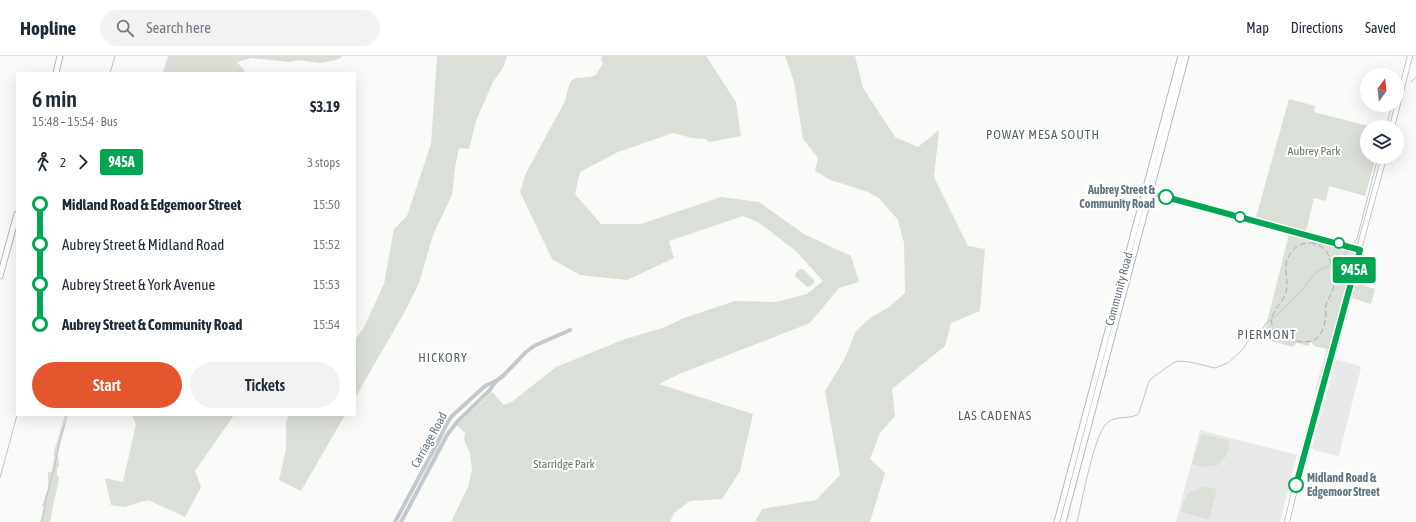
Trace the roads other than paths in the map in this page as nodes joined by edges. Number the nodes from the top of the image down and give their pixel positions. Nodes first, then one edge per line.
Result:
1 (60, 56) edge
2 (1181, 56) edge
3 (1186, 56) edge
4 (1410, 56) edge
5 (56, 72) edge
6 (1394, 120) edge
7 (1382, 164) edge
8 (1147, 192) junction
9 (16, 218) edge
10 (1360, 250) junction
11 (0, 276) edge
12 (570, 330) dead end
13 (1102, 375) junction
14 (496, 381) junction
15 (470, 400) junction
16 (475, 404) junction
17 (1087, 410) junction
18 (1085, 440) junction
19 (441, 442) junction
20 (395, 522) edge
21 (401, 522) edge
22 (1057, 522) edge
23 (1063, 522) edge
24 (1287, 522) edge

1 - 5 main road
2 - 8 main road, Community Road
3 - 8 main road, Community Road
4 - 6 main road
7 - 10 main road
8 - 10 street
8 - 13 main road, Community Road
8 - 17 main road, Community Road
9 - 11 main road
10 - 24 main road
12 - 14 street, Carriage Road
13 - 17 main road
13 - 18 main road, Community Road
14 - 15 street, Carriage Road
14 - 16 street, Carriage Road
15 - 16 street
15 - 19 street, Carriage Road
16 - 19 street, Carriage Road
17 - 18 main road
17 - 22 main road, Community Road
18 - 23 main road, Community Road
19 - 20 street, Carriage Road
19 - 21 street, Carriage Road

